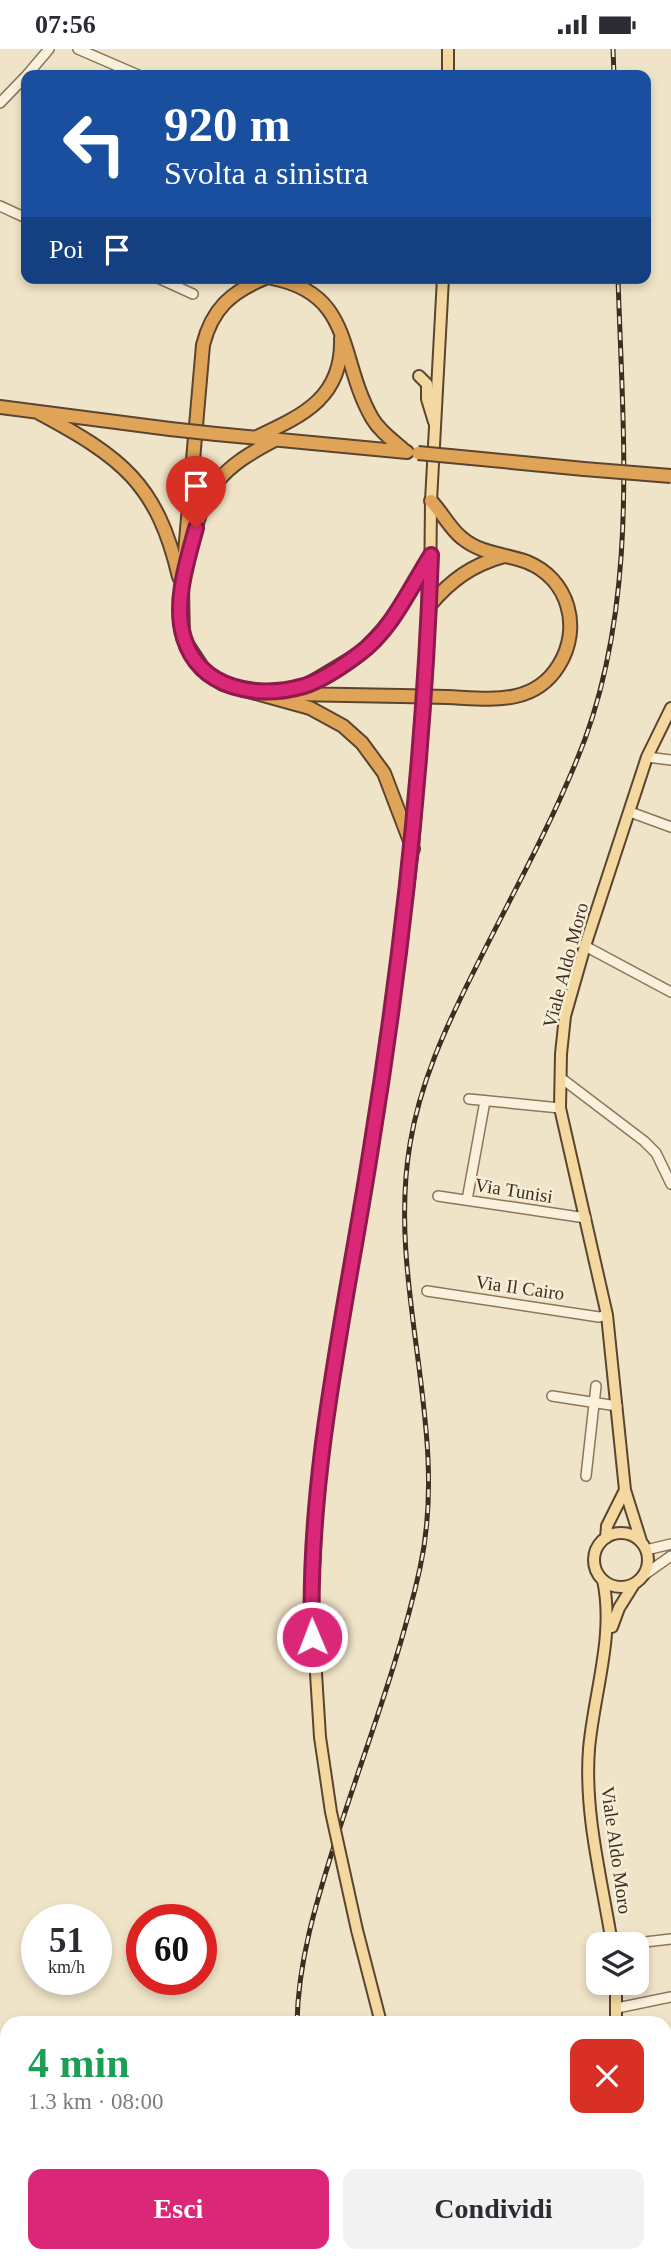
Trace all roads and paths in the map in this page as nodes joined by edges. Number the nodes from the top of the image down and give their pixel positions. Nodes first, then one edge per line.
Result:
1 (49, 49) edge
2 (78, 49) edge
3 (448, 49) edge
4 (32, 70) edge
5 (126, 70) edge
6 (448, 70) edge
7 (21, 82) edge
8 (0, 103) edge
9 (0, 206) edge
10 (21, 216) edge
11 (171, 284) edge
12 (251, 284) edge
13 (295, 284) edge
14 (443, 284) edge
15 (193, 294) dead end
16 (331, 312) junction
17 (419, 376) dead end
18 (0, 407) edge
19 (39, 414) junction
20 (436, 431) junction
21 (257, 437) junction
22 (279, 441) junction
23 (412, 452) junction
24 (671, 476) edge
25 (431, 501) junction
26 (431, 555) junction
27 (506, 556) junction
28 (182, 587) junction
29 (429, 605) junction
30 (264, 693) junction
31 (671, 708) edge
32 (647, 757) junction
33 (671, 760) edge
34 (630, 812) junction
35 (671, 827) edge
36 (413, 849) junction
37 (585, 946) junction
38 (671, 992) edge
39 (561, 1079) junction
40 (469, 1099) dead end
41 (485, 1101) junction
42 (561, 1108) junction
43 (671, 1184) edge
44 (438, 1196) dead end
45 (467, 1200) junction
46 (586, 1218) junction
47 (427, 1291) dead end
48 (607, 1315) junction
49 (596, 1386) dead end
50 (552, 1396) dead end
51 (595, 1403) junction
52 (617, 1406) junction
53 (586, 1476) dead end
54 (625, 1490) junction
55 (606, 1538) junction
56 (671, 1544) edge
57 (644, 1546) junction
58 (671, 1556) edge
59 (644, 1575) junction
60 (603, 1580) junction
61 (634, 1584) junction
62 (600, 1677) junction
63 (610, 1932) edge
64 (671, 1939) edge
65 (649, 1942) edge
66 (616, 1995) edge
67 (671, 1997) edge
68 (617, 2008) junction
69 (379, 2016) edge
70 (616, 2016) edge

1 - 4 street
2 - 5 street
3 - 6 main road
7 - 8 street
9 - 10 street
11 - 15 street
12 - 28 highway
13 - 16 highway
14 - 20 main road
16 - 21 highway
16 - 23 highway
17 - 20 main road
18 - 19 highway
19 - 21 highway, bridge
19 - 28 highway
20 - 25 main road
21 - 22 highway
22 - 23 highway
22 - 28 highway
23 - 24 highway, bridge
25 - 26 main road
25 - 27 highway
26 - 29 main road
26 - 30 highway
27 - 29 highway
27 - 30 highway, bridge
28 - 30 highway
29 - 36 main road
30 - 36 highway
31 - 32 main road, Viale Aldo Moro
32 - 33 street
32 - 34 main road, Viale Aldo Moro
34 - 35 street
34 - 37 main road, Viale Aldo Moro
36 - 69 main road, bridge
37 - 38 street
37 - 39 main road, Viale Aldo Moro
39 - 42 main road, Viale Aldo Moro
39 - 43 street
40 - 41 street
41 - 42 street
41 - 45 street
42 - 46 main road, Viale Aldo Moro
44 - 45 street, Via Tunisi
45 - 46 street, Via Tunisi
46 - 48 main road, Viale Aldo Moro
47 - 48 street, Via Il Cairo
48 - 52 main road, Viale Aldo Moro
49 - 51 street
50 - 51 street
51 - 52 street
51 - 53 street
52 - 54 main road, Viale Aldo Moro
54 - 55 main road
54 - 57 main road, Viale Aldo Moro
55 - 57 main road
55 - 60 main road
56 - 57 street
57 - 59 main road
58 - 59 street
59 - 61 main road
60 - 61 main road
60 - 62 main road, Viale Aldo Moro
61 - 62 main road, Viale Aldo Moro
62 - 63 main road, Viale Aldo Moro
64 - 65 street
66 - 68 main road
67 - 68 street
68 - 70 main road

